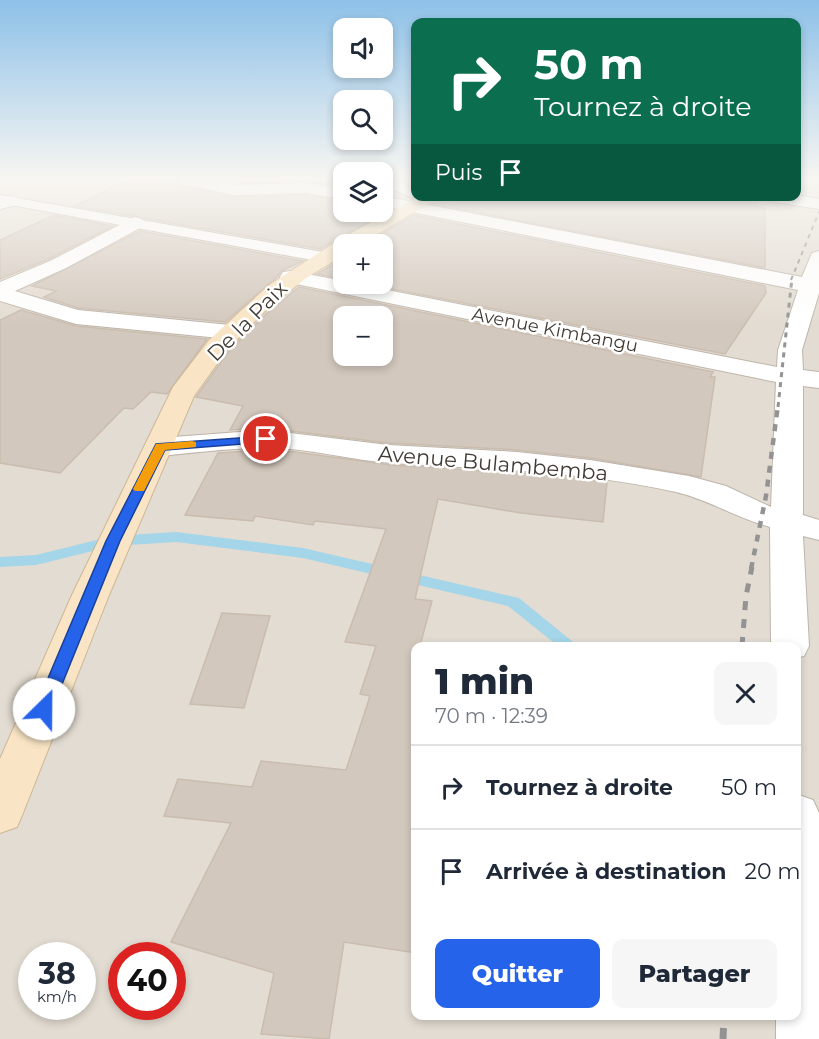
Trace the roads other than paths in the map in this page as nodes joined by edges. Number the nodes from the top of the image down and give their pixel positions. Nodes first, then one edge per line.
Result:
1 (125, 228) edge
2 (178, 228) edge
3 (555, 228) edge
4 (333, 248) edge
5 (333, 252) edge
6 (819, 256) edge
7 (291, 278) junction
8 (812, 286) junction
9 (0, 292) edge
10 (230, 332) junction
11 (790, 377) junction
12 (819, 380) edge
13 (160, 447) junction
14 (786, 521) junction
15 (819, 530) edge
16 (790, 642) edge
17 (0, 813) edge
18 (801, 939) edge
19 (805, 1039) edge

1 - 9 street
2 - 4 lane
3 - 8 street
5 - 7 street, De la Paix
6 - 8 street
7 - 10 street, De la Paix
7 - 11 street, Avenue Kimbangu
8 - 11 street
9 - 10 street
10 - 13 street, De la Paix
11 - 12 street, Avenue Kimbangu
11 - 14 street
13 - 14 street, Avenue Bulambemba
13 - 17 street, De la Paix
14 - 15 street, Avenue Bulambemba
14 - 16 street
18 - 19 street

